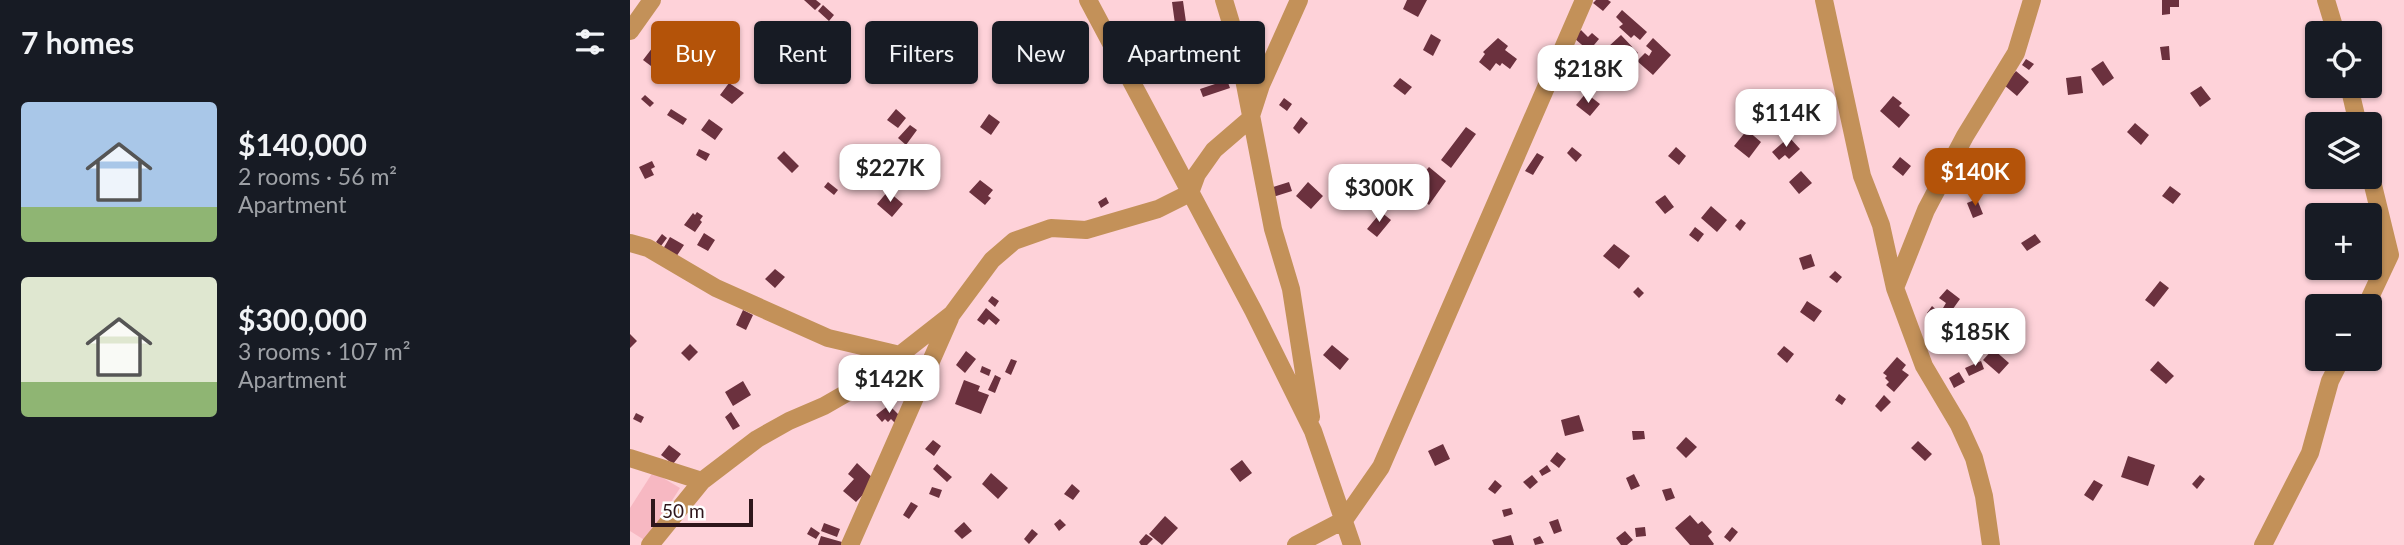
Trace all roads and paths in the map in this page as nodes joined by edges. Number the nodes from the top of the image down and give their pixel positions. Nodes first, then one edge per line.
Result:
1 (652, 0) edge
2 (1088, 0) edge
3 (1224, 0) edge
4 (1299, 0) edge
5 (1584, 0) edge
6 (1824, 0) edge
7 (2032, 0) edge
8 (2326, 0) edge
9 (2332, 21) edge
10 (630, 31) edge
11 (1250, 120) junction
12 (2374, 189) edge
13 (1190, 193) junction
14 (630, 243) edge
15 (1895, 288) junction
16 (2371, 294) edge
17 (952, 314) junction
18 (900, 355) junction
19 (2335, 371) edge
20 (1312, 431) junction
21 (630, 458) edge
22 (702, 481) junction
23 (1344, 520) junction
24 (650, 545) edge
25 (850, 545) edge
26 (1296, 545) edge
27 (1352, 545) edge
28 (1991, 545) edge
29 (2263, 545) edge

1 - 10 street
2 - 13 street
3 - 11 street
4 - 11 street
5 - 23 street
6 - 15 street
7 - 15 street
8 - 9 street
11 - 13 street
11 - 20 street
12 - 16 street
13 - 17 street
13 - 20 street
14 - 18 street
15 - 28 street
17 - 18 street
17 - 25 street
18 - 22 street
19 - 29 street
20 - 23 street
21 - 22 street
22 - 24 street
23 - 26 street
23 - 27 street

